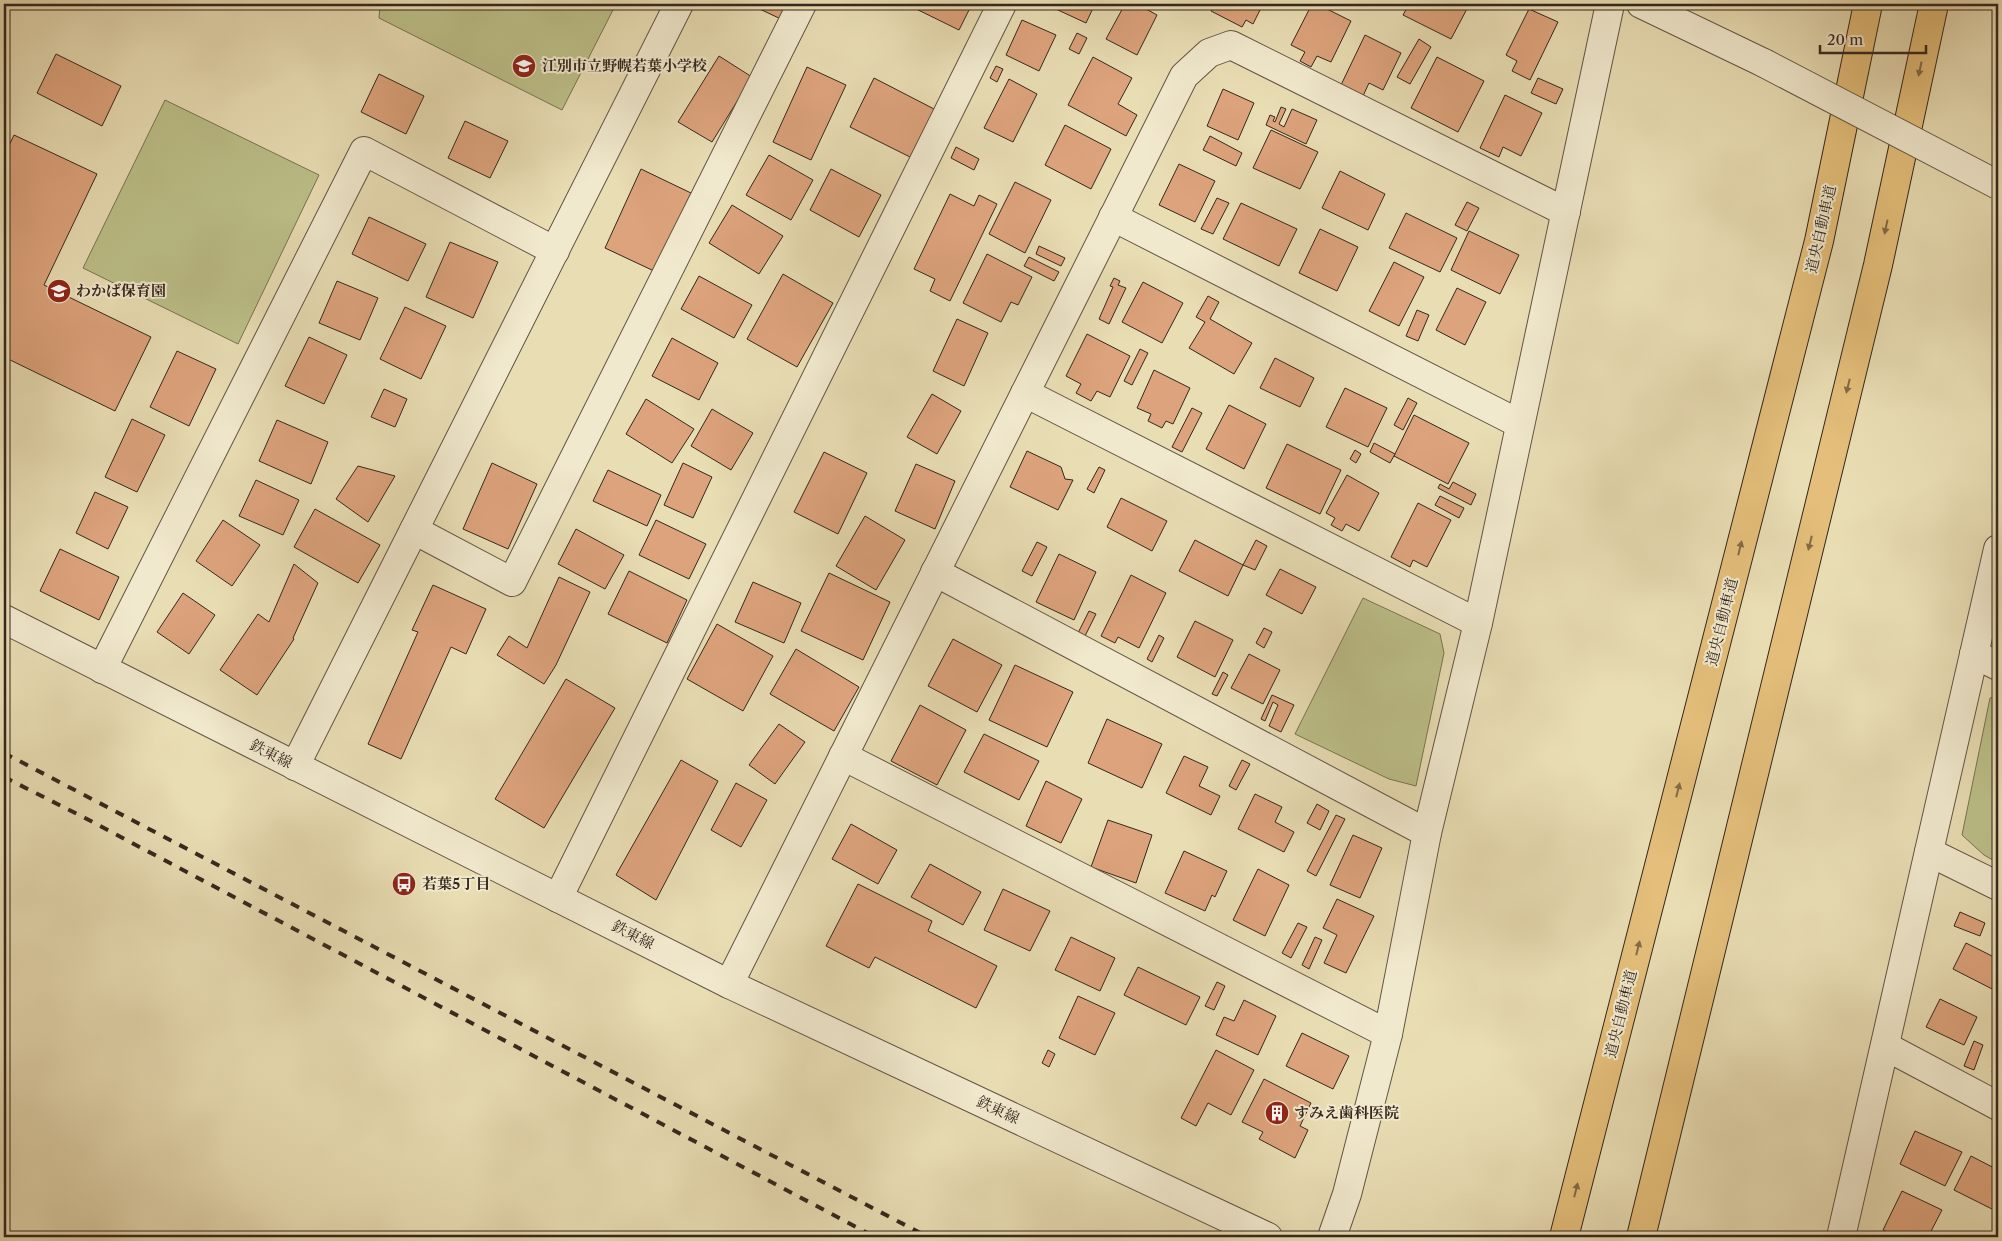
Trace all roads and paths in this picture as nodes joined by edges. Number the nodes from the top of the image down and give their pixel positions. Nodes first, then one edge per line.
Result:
1 (679, 4) edge
2 (802, 4) edge
3 (1002, 4) edge
4 (1610, 4) edge
5 (1641, 4) edge
6 (1868, 4) edge
7 (1934, 4) edge
8 (1998, 185) edge
9 (1566, 212) junction
10 (1113, 217) junction
11 (555, 251) junction
12 (1025, 393) junction
13 (1520, 424) junction
14 (414, 530) junction
15 (1998, 549) edge
16 (935, 572) junction
17 (4, 620) edge
18 (1478, 623) junction
19 (1986, 660) edge
20 (102, 669) junction
21 (843, 756) junction
22 (295, 766) junction
23 (1426, 833) junction
24 (1929, 852) junction
25 (1998, 886) edge
26 (558, 898) junction
27 (729, 984) junction
28 (1388, 1034) junction
29 (1885, 1046) junction
30 (1998, 1106) edge
31 (1268, 1237) edge
32 (1332, 1237) edge
33 (1564, 1237) edge
34 (1641, 1237) edge
35 (1841, 1237) edge

1 - 11 street
2 - 14 street
3 - 26 street
4 - 9 street
5 - 8 street, bridge
33 -> 6 highway, 道央自動車道
7 -> 34 highway
9 - 10 street
9 - 13 street
10 - 12 street
10 - 13 street
11 - 14 street
11 - 20 street
12 - 16 street
12 - 18 street
13 - 18 street
14 - 22 street
15 - 19 street
16 - 21 street
16 - 23 street
17 - 20 street, 鉄東線
18 - 23 street
19 - 24 street
20 - 22 street, 鉄東線
21 - 27 street
21 - 28 street
22 - 26 street, 鉄東線
23 - 28 street
24 - 25 street
24 - 29 street
26 - 27 street, 鉄東線
27 - 31 street, 鉄東線
28 - 32 street
29 - 30 street
29 - 35 street

